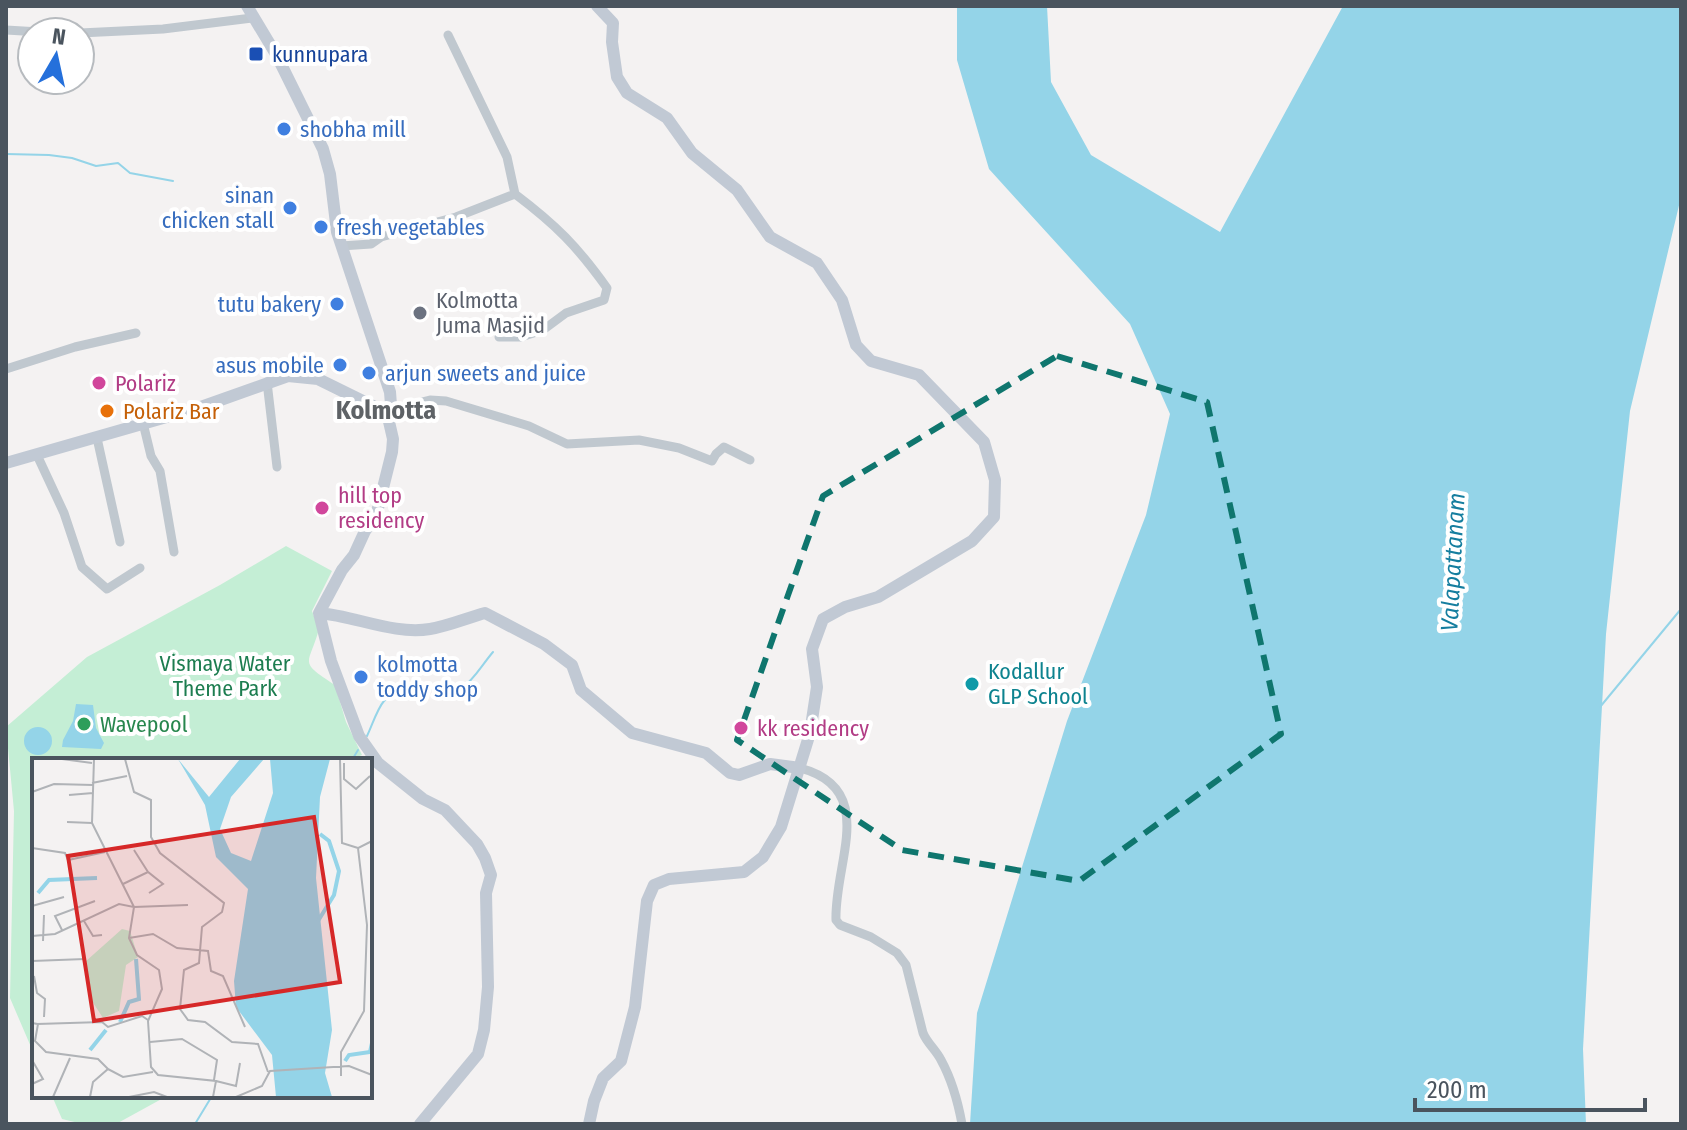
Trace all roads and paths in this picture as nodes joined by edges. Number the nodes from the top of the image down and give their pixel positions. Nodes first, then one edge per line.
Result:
1 (597, 6) edge
2 (250, 12) edge
3 (96, 32) edge
4 (448, 35) dead end
5 (515, 194) junction
6 (341, 246) junction
7 (136, 333) dead end
8 (499, 337) dead end
9 (6, 369) edge
10 (267, 382) junction
11 (387, 413) junction
12 (143, 423) junction
13 (97, 438) junction
14 (37, 455) junction
15 (750, 460) dead end
16 (6, 463) edge
17 (277, 467) dead end
18 (120, 542) dead end
19 (174, 552) dead end
20 (140, 568) dead end
21 (319, 613) junction
22 (800, 768) junction
23 (420, 1124) edge
24 (589, 1124) edge
25 (962, 1124) edge

1 - 22 street
2 - 3 street
2 - 6 street
4 - 5 street
5 - 6 street
5 - 8 street
6 - 11 street
7 - 9 street
10 - 11 street
10 - 12 street
10 - 17 street
11 - 15 street
11 - 21 street
12 - 13 street
12 - 19 street
13 - 14 street
13 - 18 street
14 - 16 street
14 - 20 street
21 - 22 street
21 - 23 street
22 - 24 street
22 - 25 street

